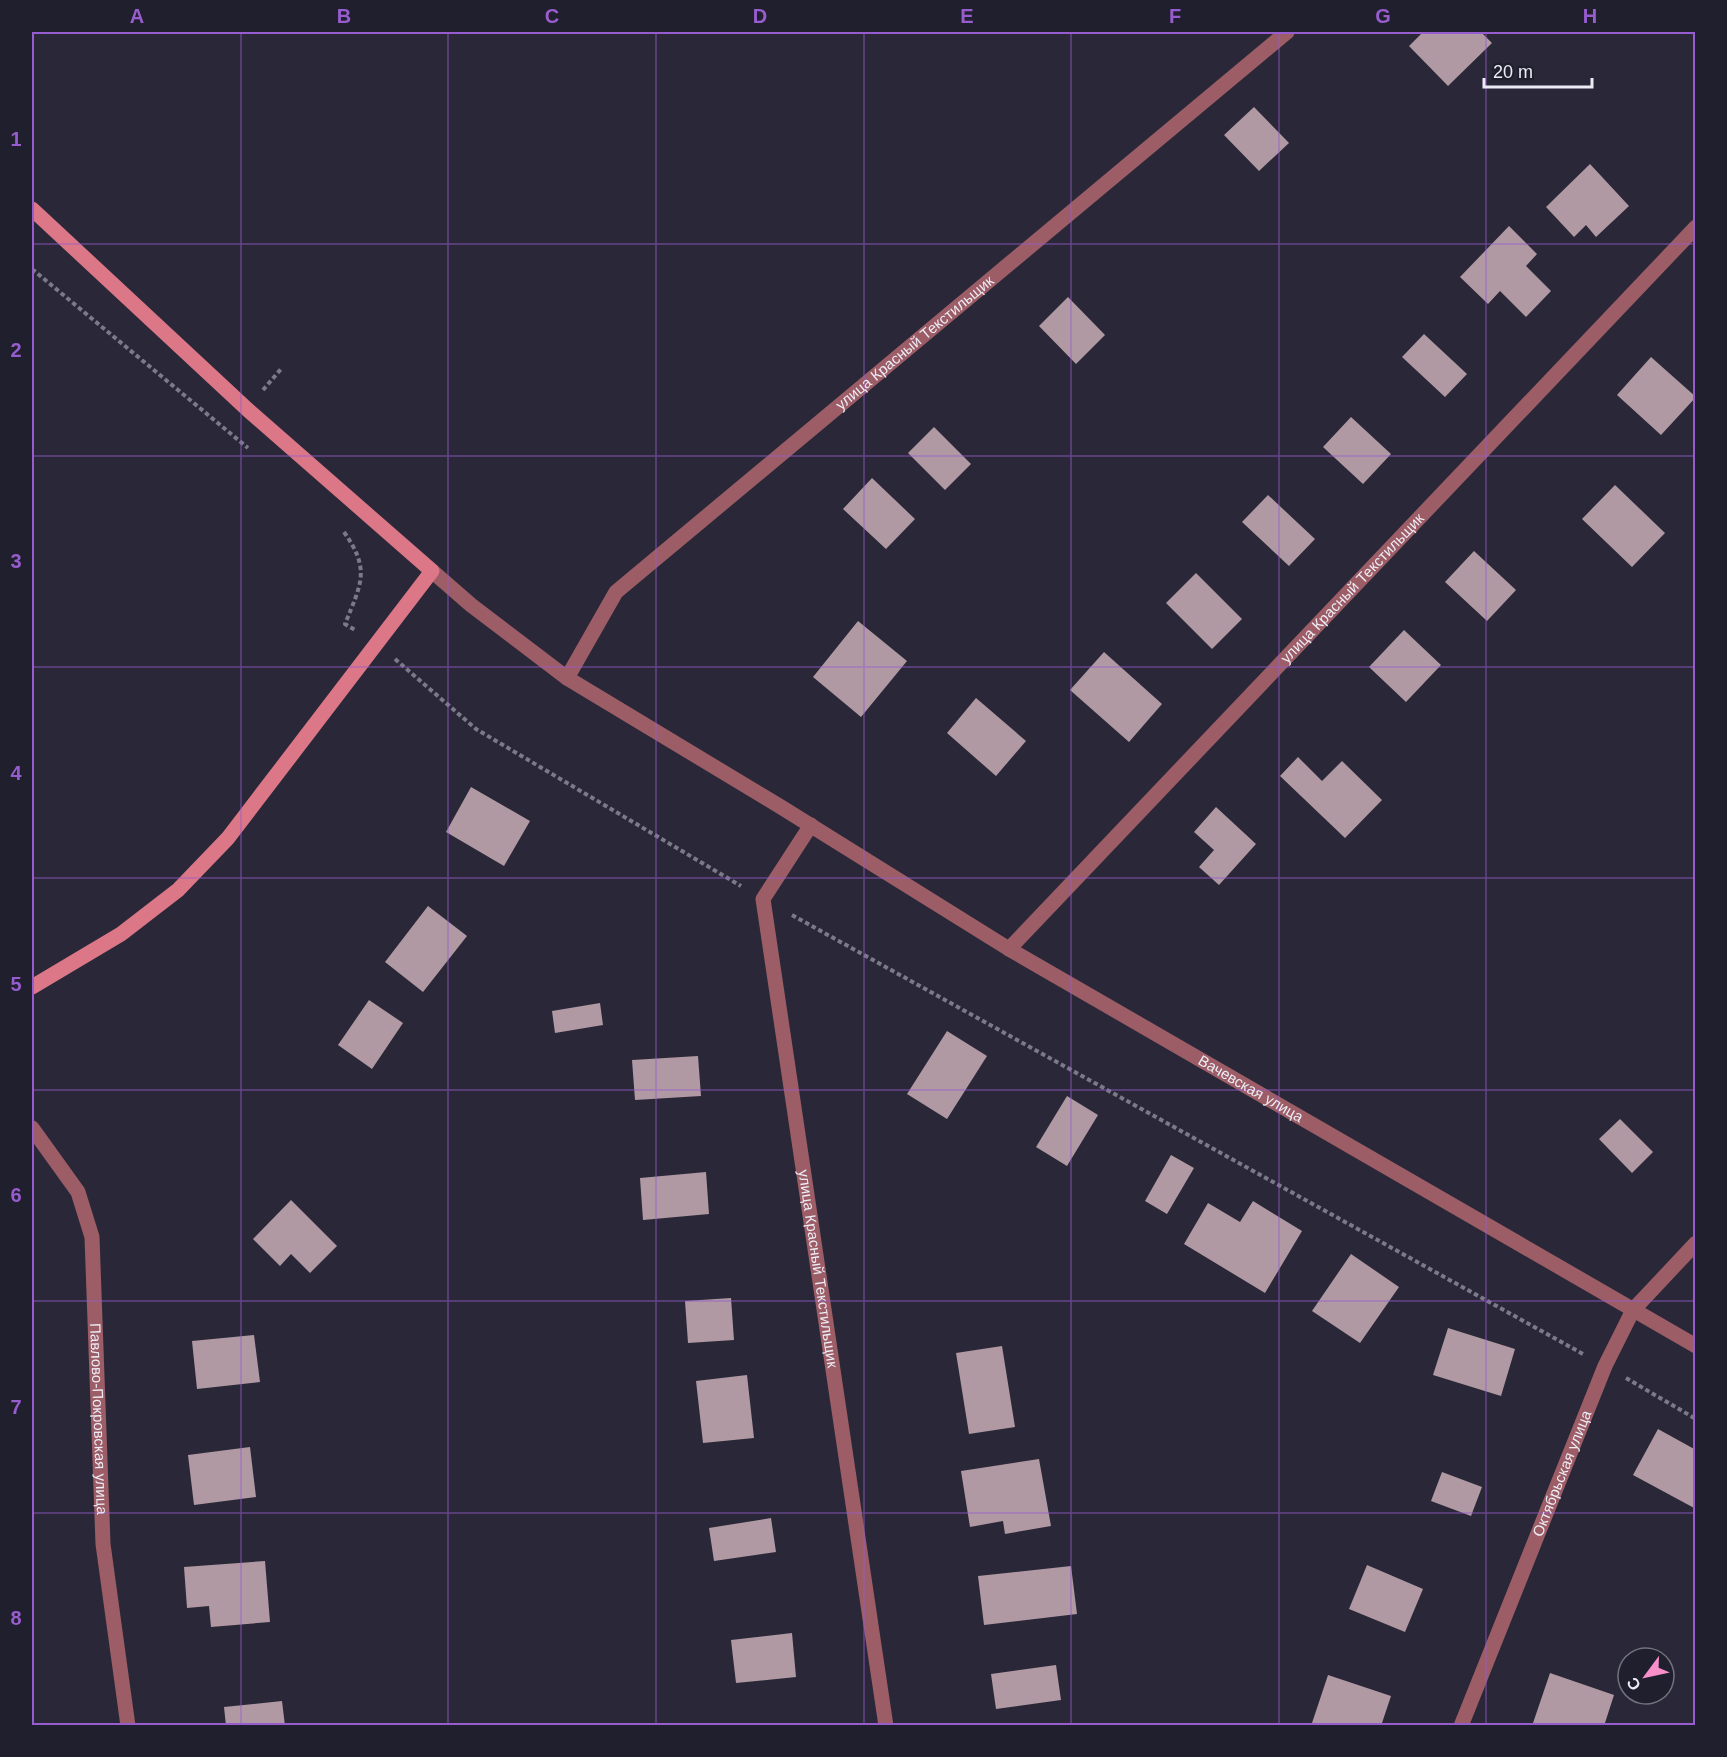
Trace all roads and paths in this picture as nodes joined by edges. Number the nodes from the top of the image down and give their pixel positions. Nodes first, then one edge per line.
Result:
1 (1287, 32) edge
2 (32, 209) edge
3 (1695, 227) edge
4 (32, 269) edge
5 (250, 450) dead end
6 (432, 571) junction
7 (567, 678) junction
8 (476, 729) dead end
9 (811, 825) junction
10 (763, 899) junction
11 (1009, 950) junction
12 (32, 987) edge
13 (32, 1128) edge
14 (1695, 1243) edge
15 (1633, 1310) junction
16 (1695, 1346) edge
17 (1605, 1366) junction
18 (1695, 1419) edge
19 (128, 1725) edge
20 (886, 1725) edge
21 (1461, 1725) edge

1 - 7 street, улица Красный Текстильщик
2 - 6 main road
3 - 11 street, улица Красный Текстильщик
4 - 5 path
6 - 7 street, Вачевская улица
6 - 12 main road
7 - 9 street, Вачевская улица
8 - 10 path
9 - 10 street
9 - 11 street, Вачевская улица
10 - 17 path
10 - 20 street, улица Красный Текстильщик
11 - 15 street, Вачевская улица
13 - 19 street, Павлово-Покровская улица
14 - 15 street, Октябрьская улица
15 - 16 street, Вачевская улица
15 - 17 street, Октябрьская улица
17 - 18 path
17 - 21 street, Октябрьская улица

